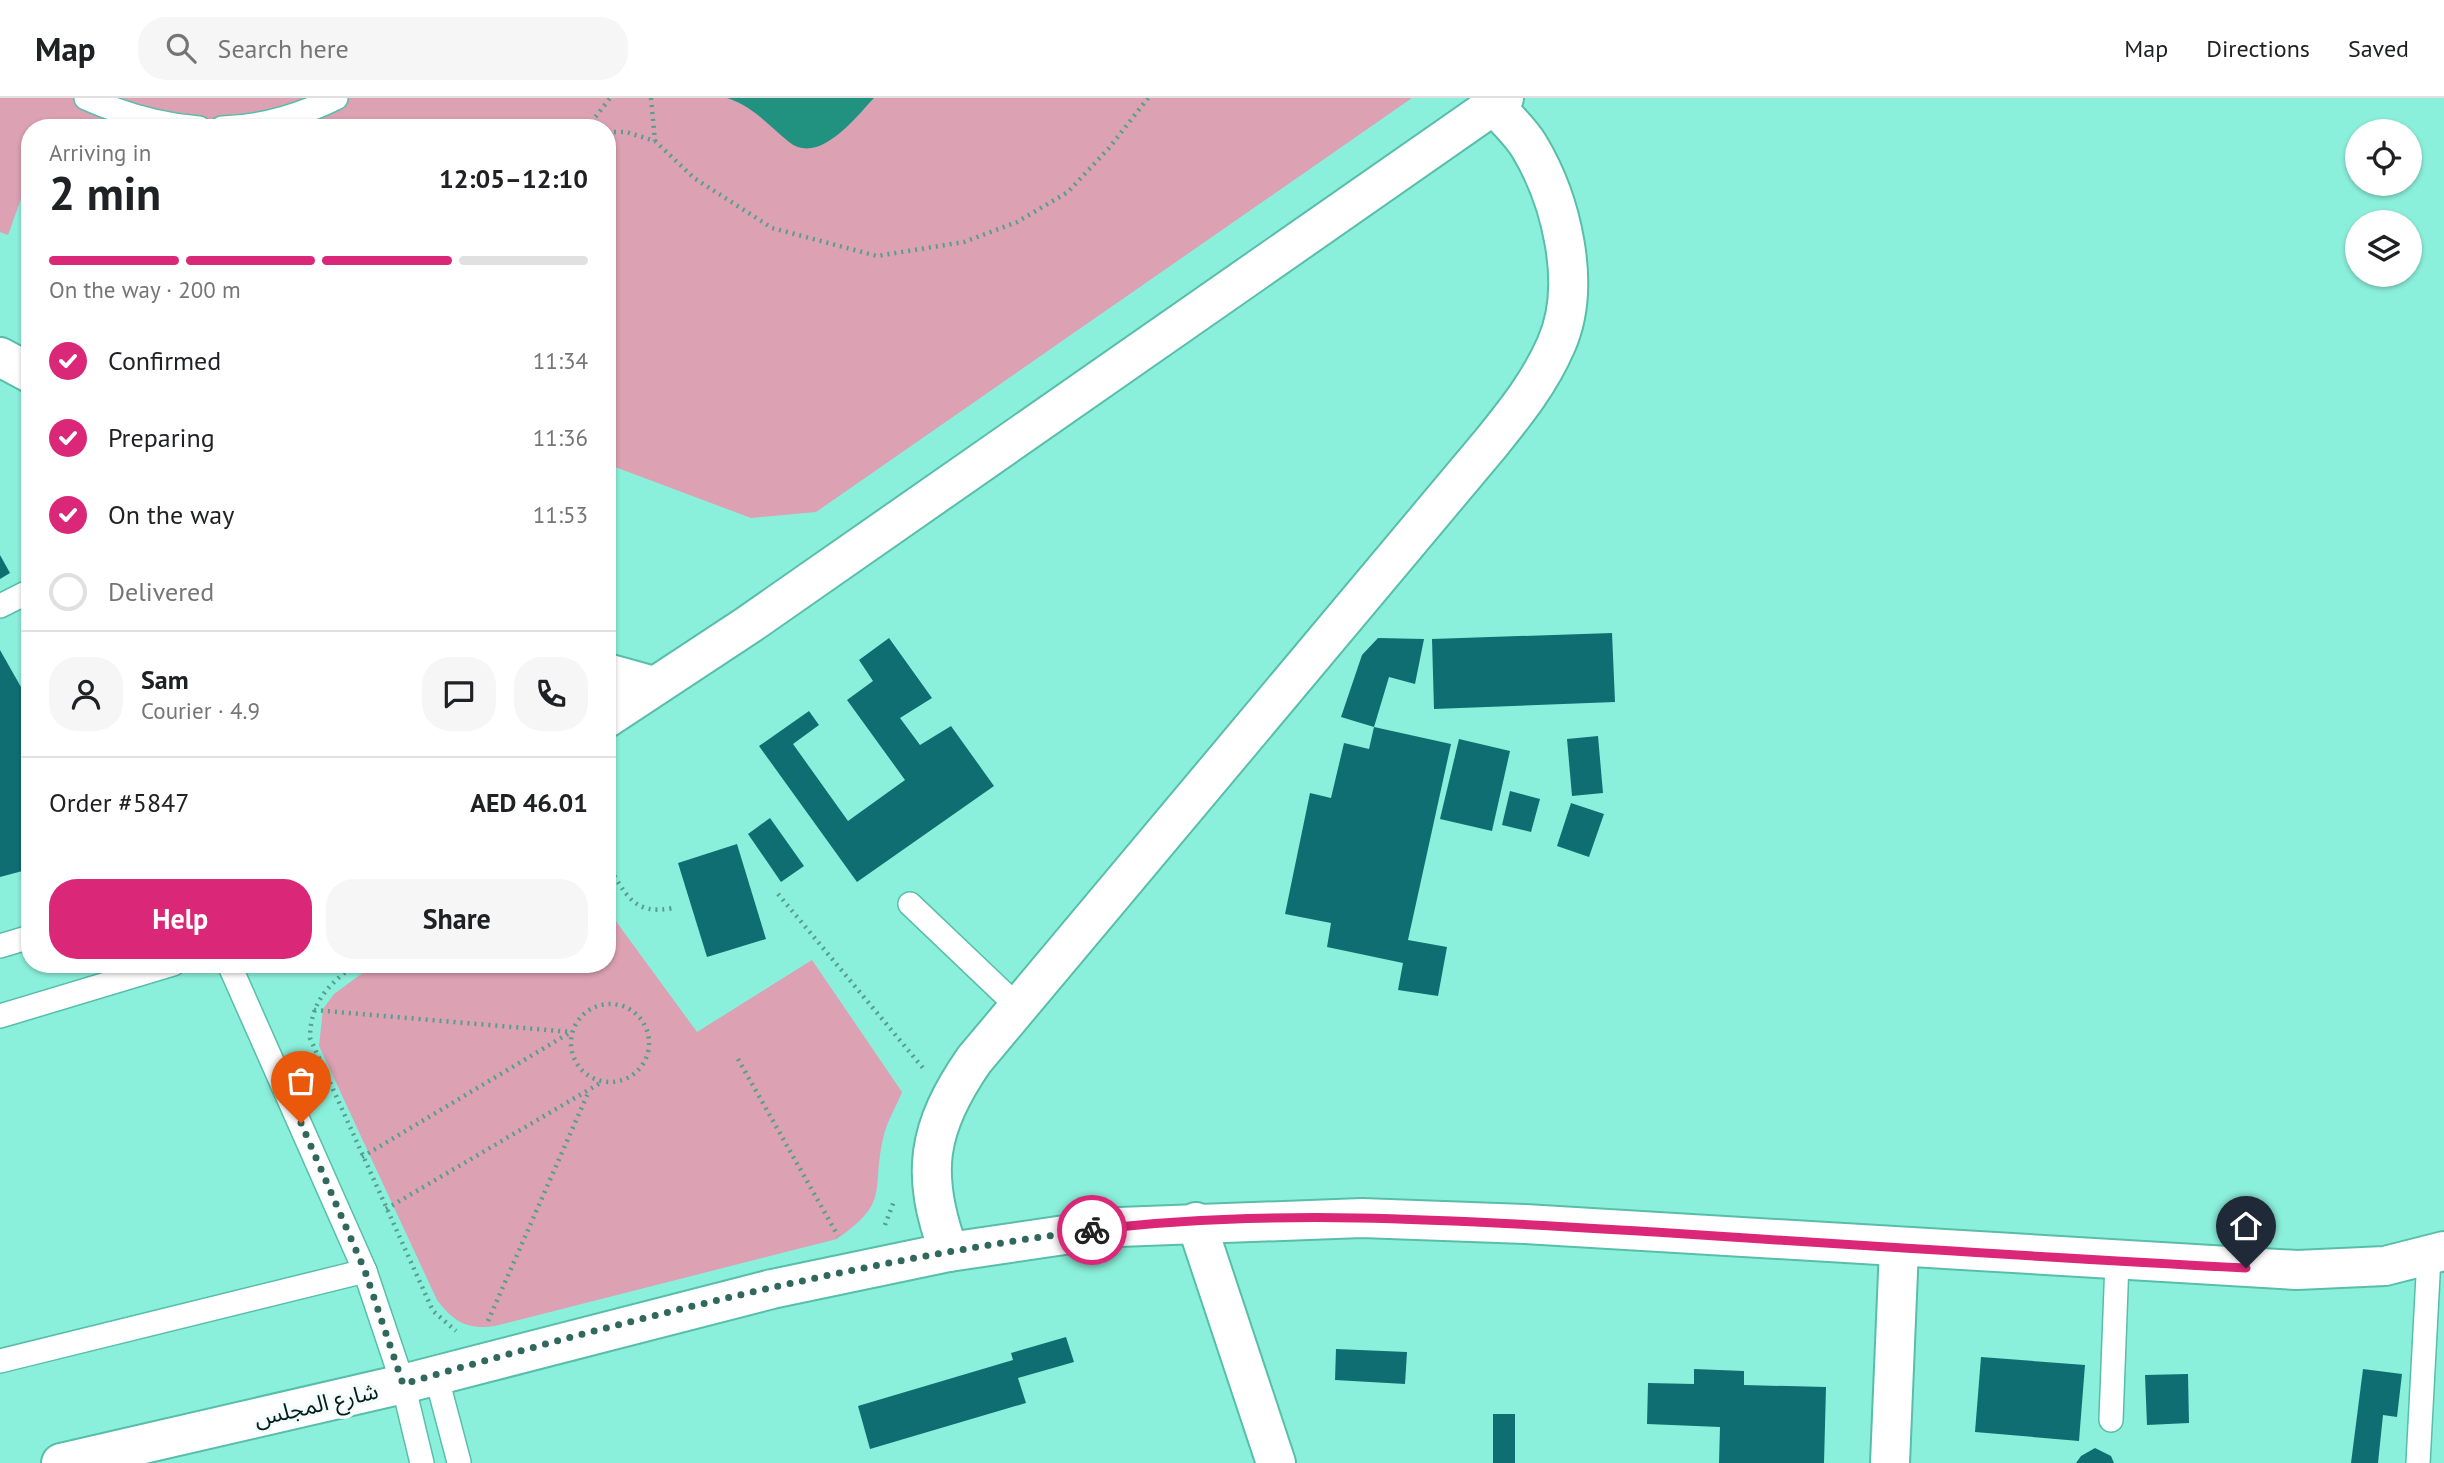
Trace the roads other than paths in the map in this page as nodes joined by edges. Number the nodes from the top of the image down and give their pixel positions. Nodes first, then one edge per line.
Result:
1 (86, 98) edge
2 (336, 98) edge
3 (1499, 102) edge
4 (144, 119) edge
5 (283, 119) edge
6 (0, 357) edge
7 (21, 368) edge
8 (21, 596) edge
9 (0, 606) edge
10 (616, 675) edge
11 (654, 686) junction
12 (616, 712) edge
13 (910, 905) dead end
14 (21, 940) edge
15 (0, 946) edge
16 (141, 973) edge
17 (233, 973) edge
18 (1018, 1007) junction
19 (0, 1016) edge
20 (1196, 1222) junction
21 (1899, 1248) junction
22 (949, 1252) junction
23 (2436, 1254) edge
24 (2117, 1262) junction
25 (365, 1271) junction
26 (0, 1361) edge
27 (419, 1380) junction
28 (2111, 1420) dead end
29 (459, 1462) edge
30 (62, 1463) edge
31 (422, 1463) edge
32 (1276, 1463) edge
33 (1890, 1463) edge
34 (2418, 1463) edge

1 - 4 lane
2 - 5 lane
3 - 11 street
3 - 18 street
6 - 7 street
8 - 9 lane
10 - 11 street
11 - 12 street
13 - 18 lane
14 - 15 lane
16 - 19 lane
17 - 25 lane
18 - 22 street
20 - 21 street, شارع المجلس
20 - 22 street, شارع المجلس
20 - 32 street
21 - 24 street, شارع المجلس
21 - 33 street
22 - 27 street, شارع المجلس
23 - 24 street, شارع المجلس
23 - 34 lane
24 - 28 lane
25 - 26 lane
25 - 27 lane
27 - 29 lane
27 - 30 street, شارع المجلس
27 - 31 lane

